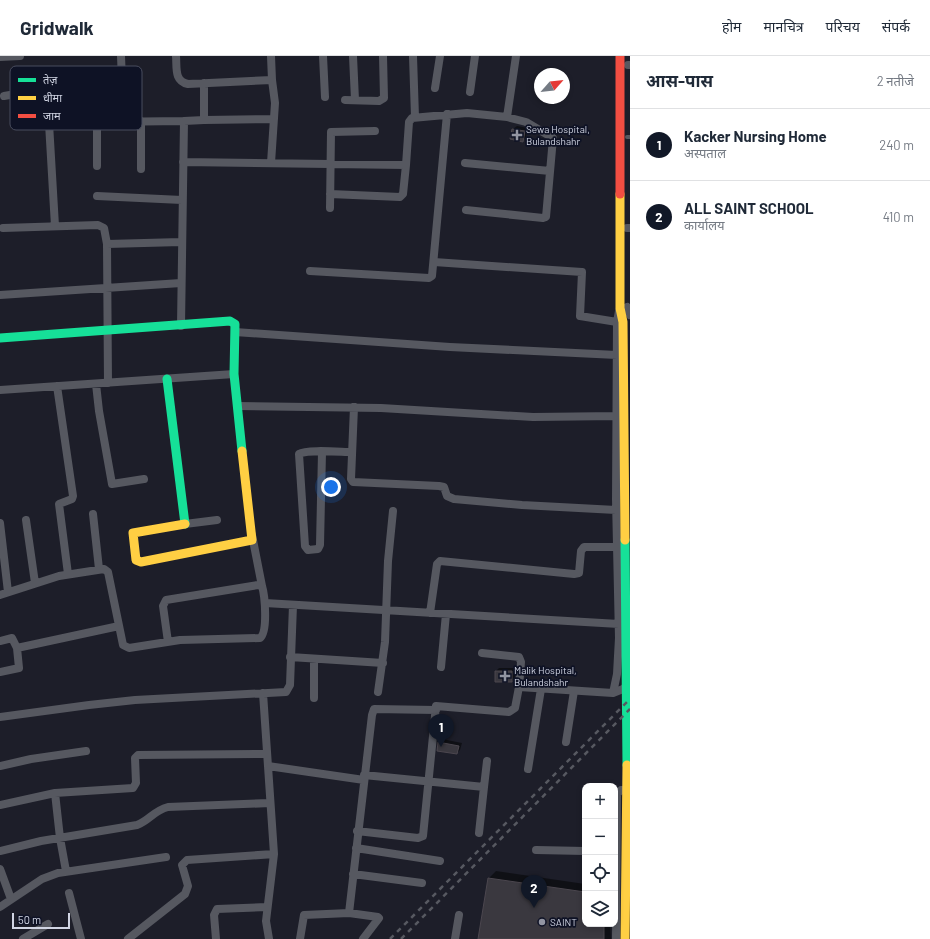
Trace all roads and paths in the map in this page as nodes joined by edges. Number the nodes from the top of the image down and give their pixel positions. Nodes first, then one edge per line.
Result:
1 (20, 56) edge
2 (121, 56) edge
3 (176, 56) edge
4 (271, 56) edge
5 (323, 56) edge
6 (353, 56) edge
7 (383, 56) edge
8 (413, 56) edge
9 (440, 56) edge
10 (475, 56) edge
11 (516, 56) edge
12 (620, 56) edge
13 (0, 58) edge
14 (628, 62) edge
15 (121, 66) edge
16 (272, 80) junction
17 (204, 83) junction
18 (435, 88) dead end
19 (470, 92) dead end
20 (10, 95) edge
21 (4, 96) dead end
22 (325, 97) dead end
23 (345, 100) dead end
24 (355, 100) junction
25 (447, 114) junction
26 (415, 117) junction
27 (507, 117) junction
28 (274, 119) junction
29 (204, 120) junction
30 (142, 121) edge
31 (184, 121) junction
32 (49, 130) edge
33 (98, 130) edge
34 (141, 130) edge
35 (375, 131) dead end
36 (629, 137) edge
37 (184, 162) junction
38 (271, 163) junction
39 (465, 163) dead end
40 (330, 164) junction
41 (406, 164) junction
42 (97, 166) dead end
43 (141, 169) dead end
44 (550, 171) junction
45 (330, 194) junction
46 (97, 196) dead end
47 (182, 200) junction
48 (330, 208) dead end
49 (466, 210) dead end
50 (55, 226) junction
51 (3, 228) dead end
52 (629, 228) edge
53 (181, 242) junction
54 (106, 244) junction
55 (434, 262) junction
56 (310, 271) dead end
57 (181, 283) junction
58 (107, 288) junction
59 (0, 295) edge
60 (626, 310) edge
61 (620, 322) junction
62 (181, 326) junction
63 (108, 331) junction
64 (235, 332) junction
65 (0, 338) edge
66 (617, 355) junction
67 (234, 374) junction
68 (167, 380) junction
69 (108, 383) junction
70 (96, 384) junction
71 (58, 386) junction
72 (0, 390) edge
73 (237, 406) junction
74 (354, 408) junction
75 (617, 416) junction
76 (322, 452) junction
77 (352, 452) junction
78 (144, 479) dead end
79 (616, 510) junction
80 (393, 511) dead end
81 (93, 514) dead end
82 (26, 520) dead end
83 (217, 520) dead end
84 (0, 523) edge
85 (184, 524) junction
86 (252, 534) junction
87 (618, 547) junction
88 (2, 549) edge
89 (99, 569) junction
90 (68, 574) junction
91 (35, 583) junction
92 (262, 586) junction
93 (4, 594) edge
94 (265, 603) junction
95 (293, 605) junction
96 (386, 611) junction
97 (430, 613) junction
98 (446, 614) junction
99 (618, 624) junction
100 (119, 626) junction
101 (0, 641) edge
102 (168, 642) junction
103 (17, 648) junction
104 (482, 654) dead end
105 (290, 657) junction
106 (314, 659) junction
107 (383, 663) junction
108 (441, 668) dead end
109 (0, 672) edge
110 (630, 682) edge
111 (519, 687) junction
112 (541, 689) junction
113 (574, 691) junction
114 (378, 692) dead end
115 (263, 693) junction
116 (613, 693) junction
117 (314, 698) dead end
118 (436, 710) junction
119 (0, 717) edge
120 (566, 742) dead end
121 (86, 751) dead end
122 (267, 754) junction
123 (487, 761) dead end
124 (0, 766) edge
125 (268, 766) junction
126 (528, 769) dead end
127 (364, 777) junction
128 (427, 782) junction
129 (484, 787) junction
130 (630, 790) edge
131 (55, 793) junction
132 (270, 803) junction
133 (0, 805) edge
134 (617, 819) edge
135 (357, 831) junction
136 (479, 833) dead end
137 (60, 838) junction
138 (356, 848) junction
139 (536, 850) dead end
140 (0, 851) edge
141 (582, 851) edge
142 (274, 854) junction
143 (616, 855) edge
144 (166, 857) dead end
145 (440, 861) dead end
146 (0, 869) edge
147 (66, 871) junction
148 (353, 874) junction
149 (422, 883) dead end
150 (616, 891) edge
151 (69, 893) dead end
152 (11, 899) junction
153 (0, 907) edge
154 (267, 907) junction
155 (349, 913) junction
156 (459, 915) dead end
157 (618, 918) edge
158 (630, 920) edge
159 (48, 924) dead end
160 (616, 927) edge
161 (23, 939) edge
162 (81, 939) edge
163 (128, 939) edge
164 (216, 939) edge
165 (269, 939) edge
166 (300, 939) edge
167 (363, 939) edge
168 (455, 939) edge
169 (616, 939) edge
170 (625, 939) edge

1 - 13 street
2 - 15 street
3 - 17 street
4 - 16 street
5 - 22 street
6 - 24 street
7 - 24 street
8 - 26 street
9 - 18 street
10 - 19 street
11 - 27 street
12 - 60 main road
14 - 36 main road
16 - 17 street
16 - 28 street
17 - 29 street
20 - 21 street
23 - 24 street
25 - 26 street
25 - 27 street
25 - 55 street
26 - 41 street
27 - 44 street
28 - 29 street
28 - 38 street
29 - 31 street
30 - 31 street
31 - 37 street
32 - 50 street
33 - 42 street
34 - 43 street
35 - 40 street
36 - 52 main road
37 - 38 street
37 - 47 street
38 - 40 street
39 - 44 street
40 - 41 street
40 - 45 street
41 - 45 street
44 - 49 street
45 - 48 street
46 - 47 street
47 - 53 street
50 - 51 street
50 - 54 street
52 - 60 main road
53 - 54 street
53 - 57 street
54 - 58 street
55 - 56 street
55 - 61 street
57 - 58 street
57 - 62 street
58 - 59 street
58 - 63 street
60 - 61 main road
61 - 66 street
61 - 170 main road
62 - 63 main road
62 - 64 main road
63 - 65 main road
63 - 69 street
64 - 66 street
64 - 67 main road
66 - 75 street
67 - 68 street
67 - 73 main road
68 - 69 street
68 - 85 main road
69 - 70 street
70 - 71 street
70 - 78 street
71 - 72 street
71 - 90 street
73 - 74 street
73 - 86 main road
74 - 75 street
74 - 77 street
75 - 79 street
76 - 76 street
76 - 77 street
77 - 79 street
79 - 87 street
80 - 96 street
81 - 89 street
82 - 91 street
83 - 85 street
84 - 88 street
85 - 86 main road
86 - 92 street
87 - 97 street
87 - 99 street
88 - 93 street
89 - 90 street
89 - 100 street
90 - 91 street
91 - 93 street
92 - 94 street
92 - 102 street
94 - 95 street
94 - 102 street
95 - 96 street
95 - 105 street
96 - 97 street
96 - 107 street
97 - 98 street
98 - 99 street
98 - 108 street
99 - 116 street
100 - 102 street
100 - 103 street
101 - 103 street
103 - 109 street
104 - 111 street
105 - 106 street
105 - 115 street
106 - 107 street
106 - 117 street
107 - 114 street
110 - 116 street
111 - 112 street
111 - 118 street
112 - 113 street
112 - 126 street
113 - 116 street
113 - 120 street
115 - 119 street
115 - 122 street
118 - 127 street
118 - 128 street
121 - 124 street
122 - 125 street
122 - 131 street
123 - 129 street
125 - 127 street
125 - 132 street
127 - 128 street
127 - 135 street
128 - 129 street
128 - 135 street
129 - 136 street
130 - 134 street
131 - 133 street
131 - 137 street
132 - 137 street
132 - 142 street
135 - 138 street
137 - 140 street
137 - 147 street
138 - 145 street
138 - 148 street
139 - 141 street
142 - 154 street
142 - 163 street
143 - 150 street
144 - 147 street
146 - 152 street
147 - 152 street
148 - 149 street
148 - 155 street
151 - 162 street
152 - 153 street
154 - 164 street
154 - 165 street
155 - 166 street
155 - 167 street
156 - 168 street
157 - 158 street
159 - 161 street
160 - 169 street

